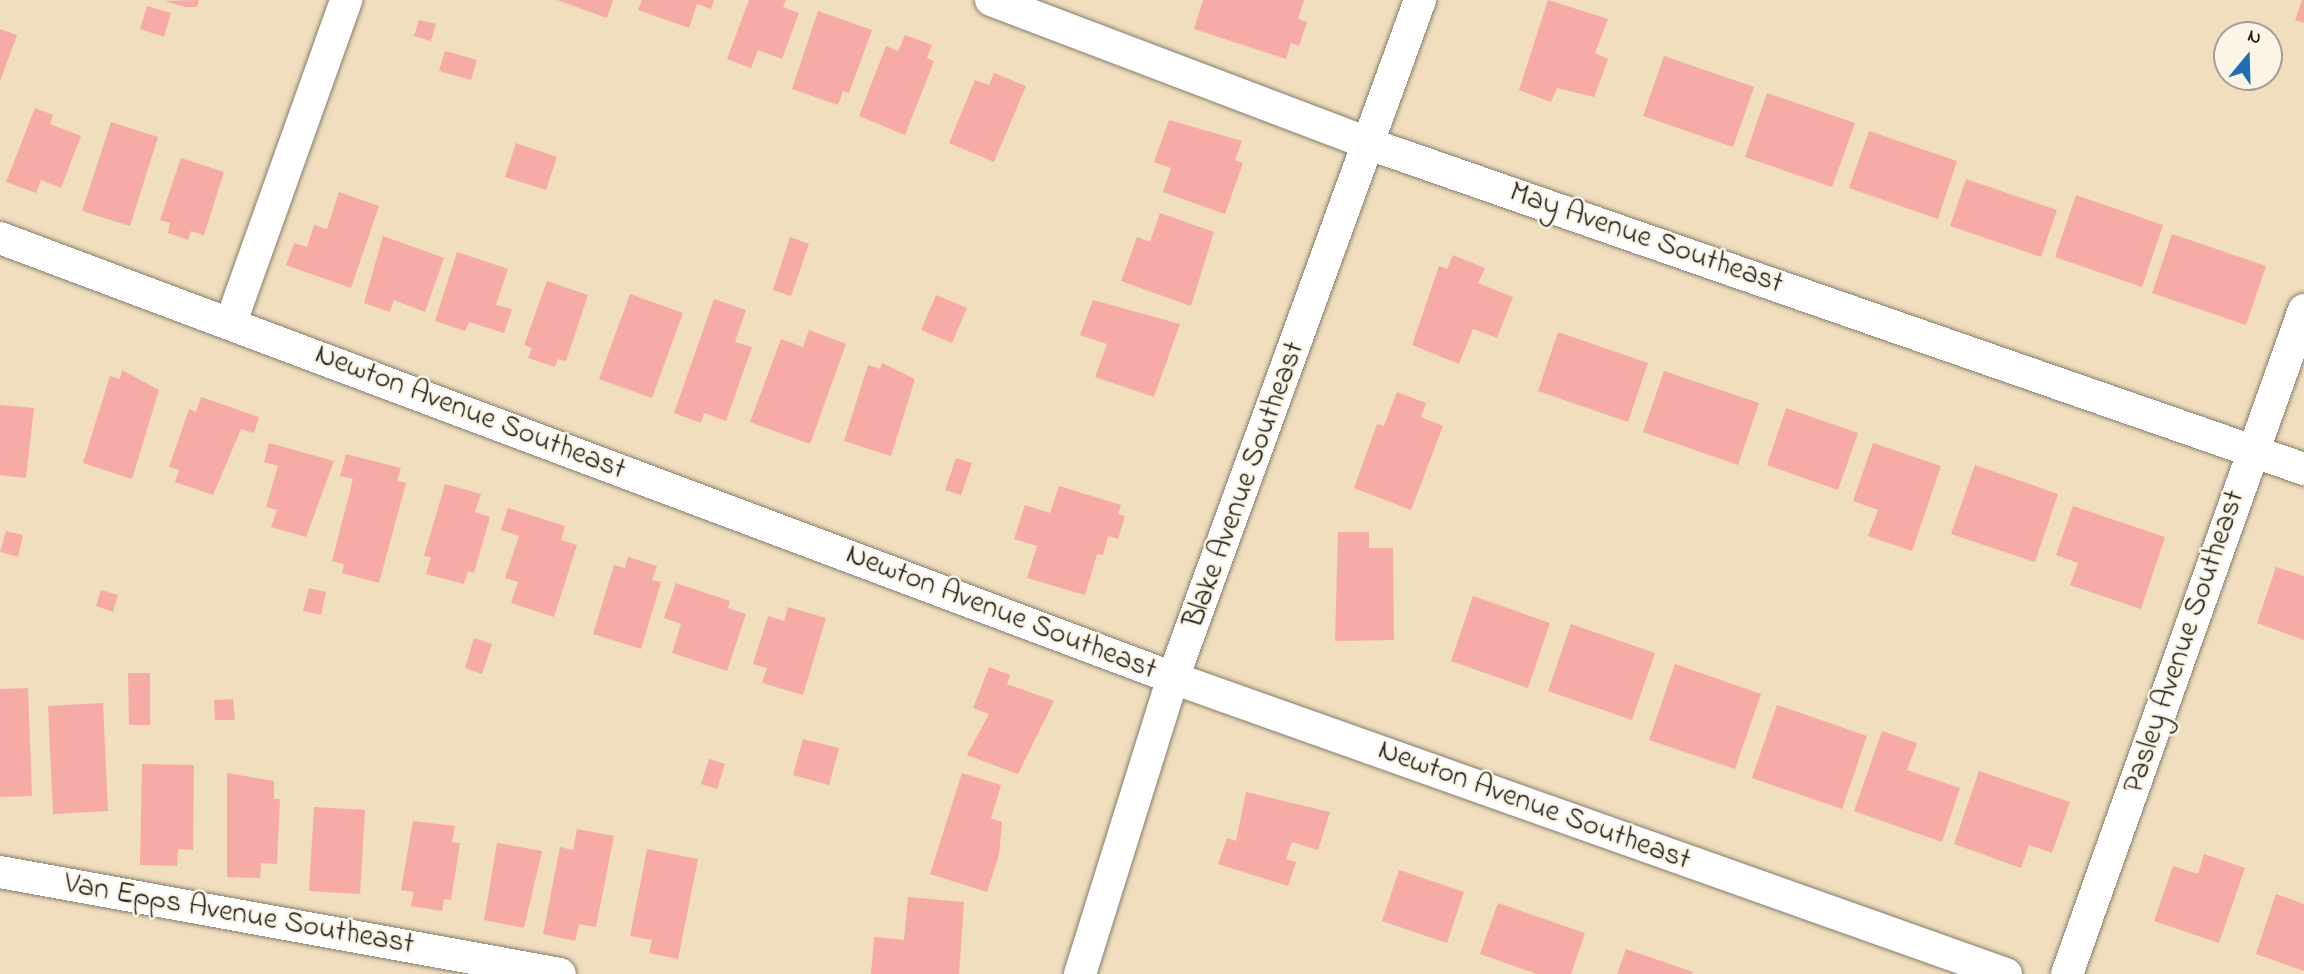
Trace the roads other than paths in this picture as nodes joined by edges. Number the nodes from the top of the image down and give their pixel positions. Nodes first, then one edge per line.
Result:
1 (346, 0) edge
2 (991, 0) edge
3 (1420, 0) edge
4 (1372, 145) junction
5 (0, 238) edge
6 (2304, 310) edge
7 (231, 322) junction
8 (2252, 450) junction
9 (2304, 469) edge
10 (1173, 678) junction
11 (0, 872) edge
12 (560, 974) edge
13 (1080, 974) edge
14 (2006, 974) edge
15 (2067, 974) edge

1 - 7 street
2 - 4 street, May Avenue Southeast
3 - 4 street, Blake Avenue Southeast
4 - 8 street, May Avenue Southeast
4 - 10 street, Blake Avenue Southeast
5 - 7 street, Newton Avenue Southeast
6 - 8 street, Pasley Avenue Southeast
7 - 10 street, Newton Avenue Southeast
8 - 9 street, May Avenue Southeast
8 - 15 street, Pasley Avenue Southeast
10 - 13 street, Blake Avenue Southeast
10 - 14 street, Newton Avenue Southeast
11 - 12 street, Van Epps Avenue Southeast

